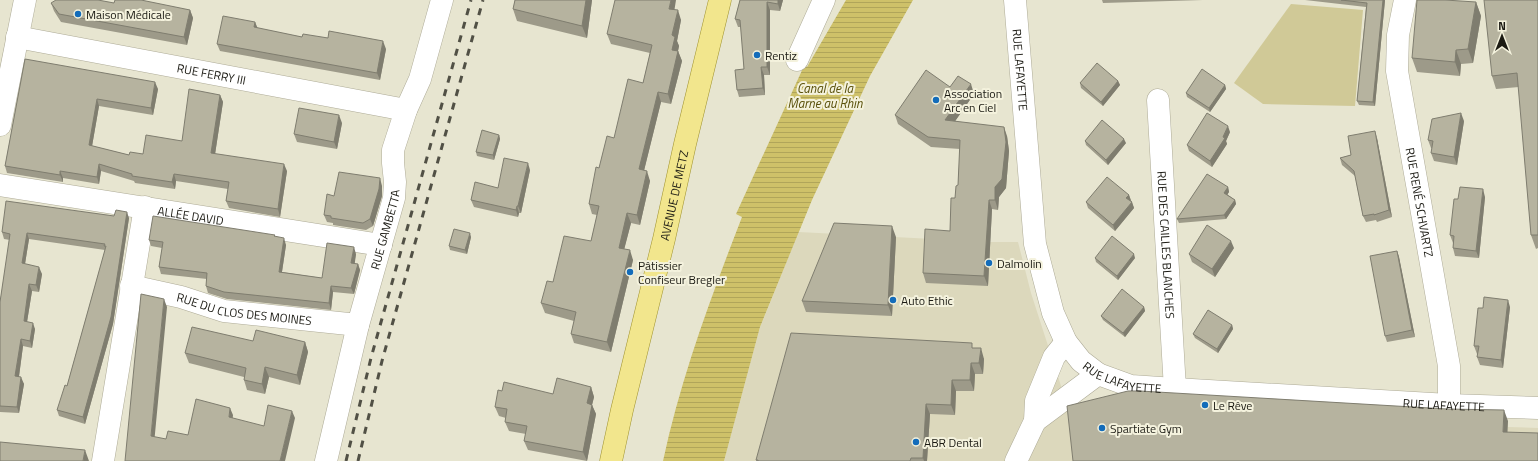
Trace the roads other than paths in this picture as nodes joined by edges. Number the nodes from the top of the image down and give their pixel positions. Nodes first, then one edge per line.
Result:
1 (25, 0) edge
2 (442, 0) edge
3 (720, 0) edge
4 (824, 0) edge
5 (1014, 0) edge
6 (1405, 0) edge
7 (17, 37) junction
8 (797, 60) dead end
9 (1158, 100) dead end
10 (406, 110) junction
11 (0, 125) edge
12 (0, 185) edge
13 (145, 207) junction
14 (381, 245) junction
15 (131, 286) junction
16 (358, 325) junction
17 (1066, 342) junction
18 (1098, 374) junction
19 (1175, 389) junction
20 (1449, 405) junction
21 (1538, 408) edge
22 (1035, 421) junction
23 (103, 461) edge
24 (326, 461) edge
25 (611, 461) edge
26 (1016, 461) edge

1 - 7 street
2 - 10 street, RUE GAMBETTA
3 - 25 main road, AVENUE DE METZ
4 - 8 street
5 - 17 street, RUE LAFAYETTE
6 - 20 street, RUE RENÉ SCHVARTZ
7 - 10 street, RUE FERRY III
7 - 11 street
9 - 19 street, RUE DES CAILLES BLANCHES
10 - 14 street, RUE GAMBETTA
12 - 13 street, ALLÉE DAVID
13 - 14 street, ALLÉE DAVID
13 - 15 street
14 - 16 street, RUE GAMBETTA
15 - 16 street, RUE DU CLOS DES MOINES
15 - 23 street
16 - 24 street, RUE GAMBETTA
17 - 18 street, RUE LAFAYETTE
17 - 22 street
18 - 19 street, RUE LAFAYETTE
18 - 22 street
19 - 20 street, RUE LAFAYETTE
20 - 21 street, RUE LAFAYETTE
22 - 26 street

